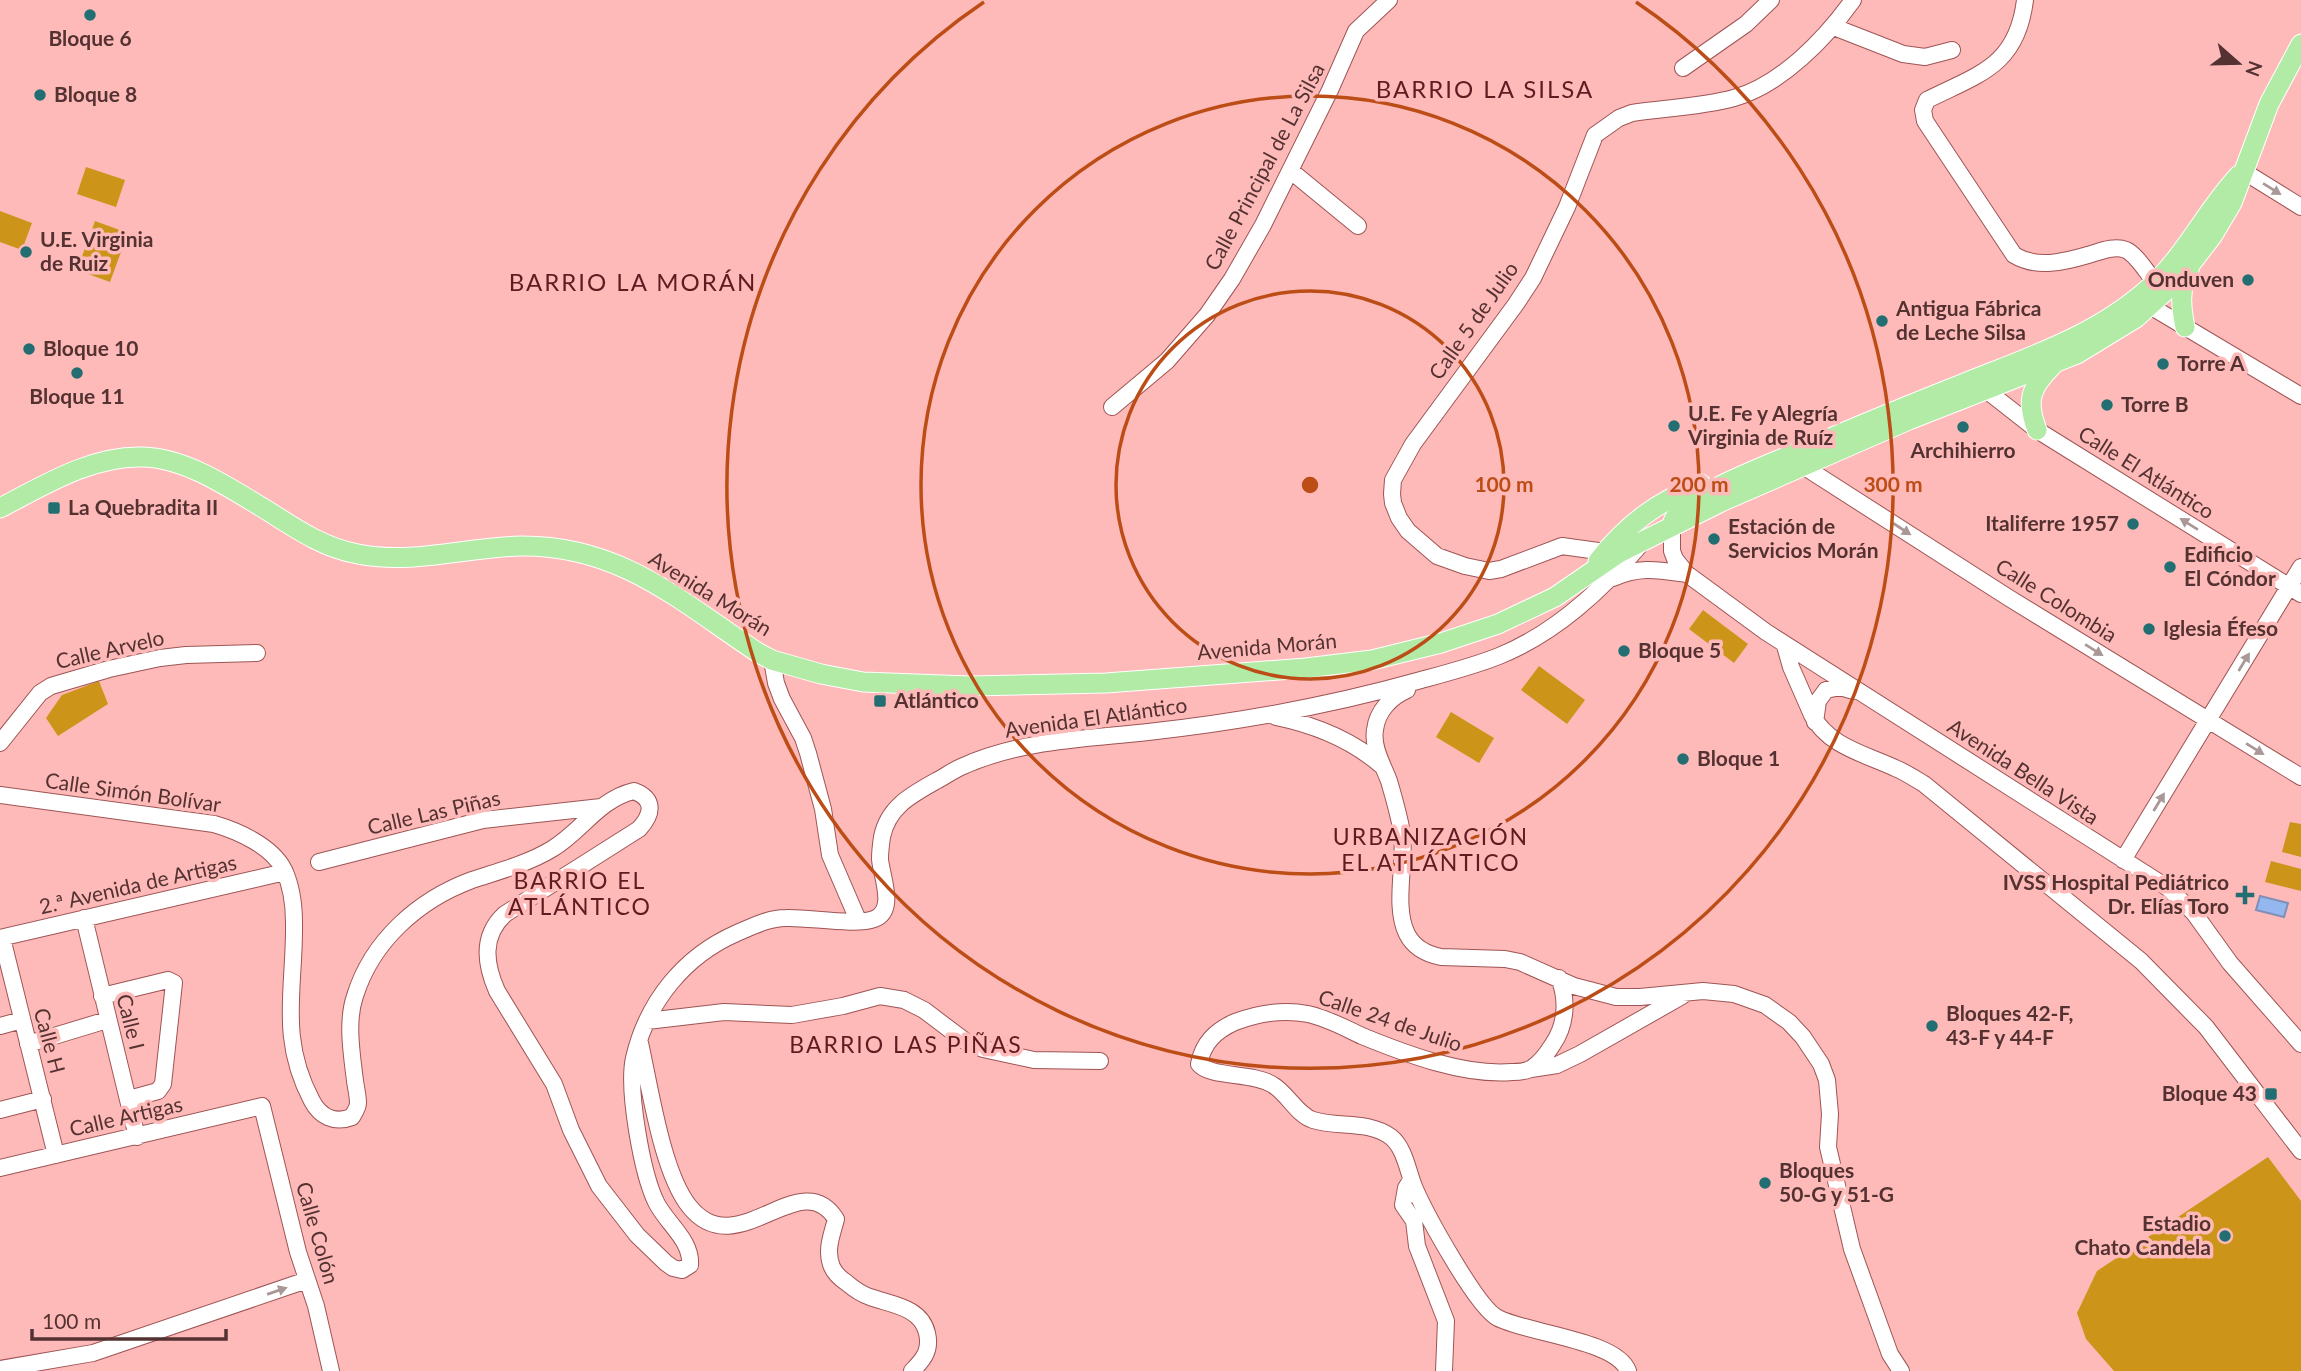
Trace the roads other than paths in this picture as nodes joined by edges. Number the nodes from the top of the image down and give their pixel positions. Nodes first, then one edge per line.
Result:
1 (1389, 0) edge
2 (1771, 0) edge
3 (1853, 0) edge
4 (2035, 0) edge
5 (2024, 6) edge
6 (1834, 27) junction
7 (2301, 44) edge
8 (1952, 50) dead end
9 (1682, 68) dead end
10 (2243, 170) junction
11 (1291, 171) junction
12 (2301, 207) edge
13 (1358, 226) dead end
14 (2196, 258) junction
15 (2149, 294) junction
16 (2185, 327) junction
17 (2074, 347) junction
18 (2055, 363) junction
19 (1983, 383) junction
20 (2301, 396) edge
21 (1112, 407) dead end
22 (2037, 430) junction
23 (1800, 459) junction
24 (1769, 465) junction
25 (1681, 492) junction
26 (0, 508) edge
27 (1672, 526) junction
28 (1643, 542) junction
29 (1605, 552) junction
30 (2301, 567) edge
31 (1687, 574) junction
32 (1611, 579) junction
33 (1581, 581) junction
34 (2295, 591) edge
35 (1785, 646) junction
36 (257, 653) dead end
37 (772, 660) junction
38 (1437, 676) junction
39 (1865, 694) junction
40 (1267, 715) junction
41 (2209, 720) junction
42 (1815, 722) junction
43 (0, 743) edge
44 (1384, 767) junction
45 (2301, 777) edge
46 (0, 795) edge
47 (601, 807) junction
48 (2123, 860) junction
49 (319, 862) dead end
50 (285, 872) junction
51 (84, 918) junction
52 (858, 920) junction
53 (1, 938) edge
54 (1559, 978) junction
55 (1691, 993) junction
56 (102, 996) junction
57 (22, 1020) junction
58 (107, 1020) junction
59 (647, 1021) junction
60 (0, 1026) edge
61 (639, 1041) junction
62 (28, 1044) junction
63 (2301, 1044) edge
64 (1100, 1061) dead end
65 (1531, 1069) junction
66 (43, 1099) junction
67 (128, 1099) junction
68 (262, 1106) joint
69 (0, 1110) edge
70 (137, 1137) junction
71 (2301, 1151) edge
72 (56, 1155) junction
73 (0, 1168) edge
74 (1411, 1180) junction
75 (307, 1280) junction
76 (0, 1369) edge
77 (331, 1371) edge
78 (912, 1371) edge
79 (1444, 1371) edge
80 (1628, 1371) edge
81 (1901, 1371) edge

1 - 11 street, Calle Principal de La Silsa
2 - 9 street
3 - 6 street, Calle 5 de Julio
4 - 5 street
5 - 15 street
6 - 8 street
6 - 29 street, Calle 5 de Julio
7 - 10 main road
10 -> 12 street
10 - 14 main road
10 - 15 main road
11 - 13 street
11 - 21 street, Calle Principal de La Silsa
14 - 15 main road
14 - 16 main road
15 - 16 street
15 - 17 main road
16 - 20 street
17 - 18 main road
17 - 19 main road
18 - 19 main road
18 - 22 main road
19 - 22 street, Calle El Atlántico
19 - 23 main road
34 -> 22 street, Calle El Atlántico
23 - 24 main road
23 - 27 main road, Avenida Morán
23 -> 41 street, Calle Colombia
24 - 25 main road, Avenida Morán
24 - 27 main road
25 - 28 main road
25 - 29 main road, Avenida Morán
26 - 37 main road, Avenida Morán
27 - 28 main road, Avenida Morán
27 - 31 street, Avenida Bella Vista
28 - 32 street, Avenida El Atlántico
28 - 33 main road, Avenida Morán
29 - 33 main road, Avenida Morán
30 - 34 street
31 - 32 street, Avenida Bella Vista
31 - 35 street, Avenida Bella Vista
32 - 38 street, Avenida El Atlántico
33 - 37 main road, Avenida Morán
41 -> 34 street
35 - 39 street, Avenida Bella Vista
35 - 42 street
36 - 43 street, Calle Arvelo
37 - 52 street
38 - 40 street, Avenida El Atlántico
38 - 44 street
39 - 42 street
39 - 48 street, Avenida Bella Vista
40 - 44 street
40 - 52 street, Avenida El Atlántico
41 -> 45 street, Calle Colombia
48 -> 41 street
42 - 71 street
44 - 54 street
46 - 50 street, Calle Simón Bolívar
47 - 49 street, Calle Las Piñas
47 - 50 street, Avenida El Atlántico
47 - 61 street, Avenida El Atlántico
48 - 63 street, Avenida Bella Vista
50 - 51 street, 2.ª Avenida de Artigas
51 - 53 street, 2.ª Avenida de Artigas
51 - 56 street, Calle I
52 - 59 street, Avenida El Atlántico
53 - 57 street, Calle H
54 - 55 street
54 - 65 street
55 - 65 street, Calle 24 de Julio
55 - 81 street
56 - 58 street, Calle I
56 - 67 street
57 - 60 street
57 - 62 street, Calle H
58 - 62 street
58 - 67 street, Calle I
59 - 61 street, Avenida El Atlántico
59 - 64 street
61 - 78 street
62 - 66 street, Calle H
65 - 74 street, Calle 24 de Julio
66 - 69 street
66 - 72 street, Calle H
67 - 70 street, Calle I
68 - 70 street, Calle Artigas
68 - 75 street, Calle Colón
70 - 72 street, Calle Artigas
72 - 73 street, Calle Artigas
74 - 79 street
74 - 80 street, Calle 24 de Julio
76 -> 75 street
75 - 77 street, Calle Colón

